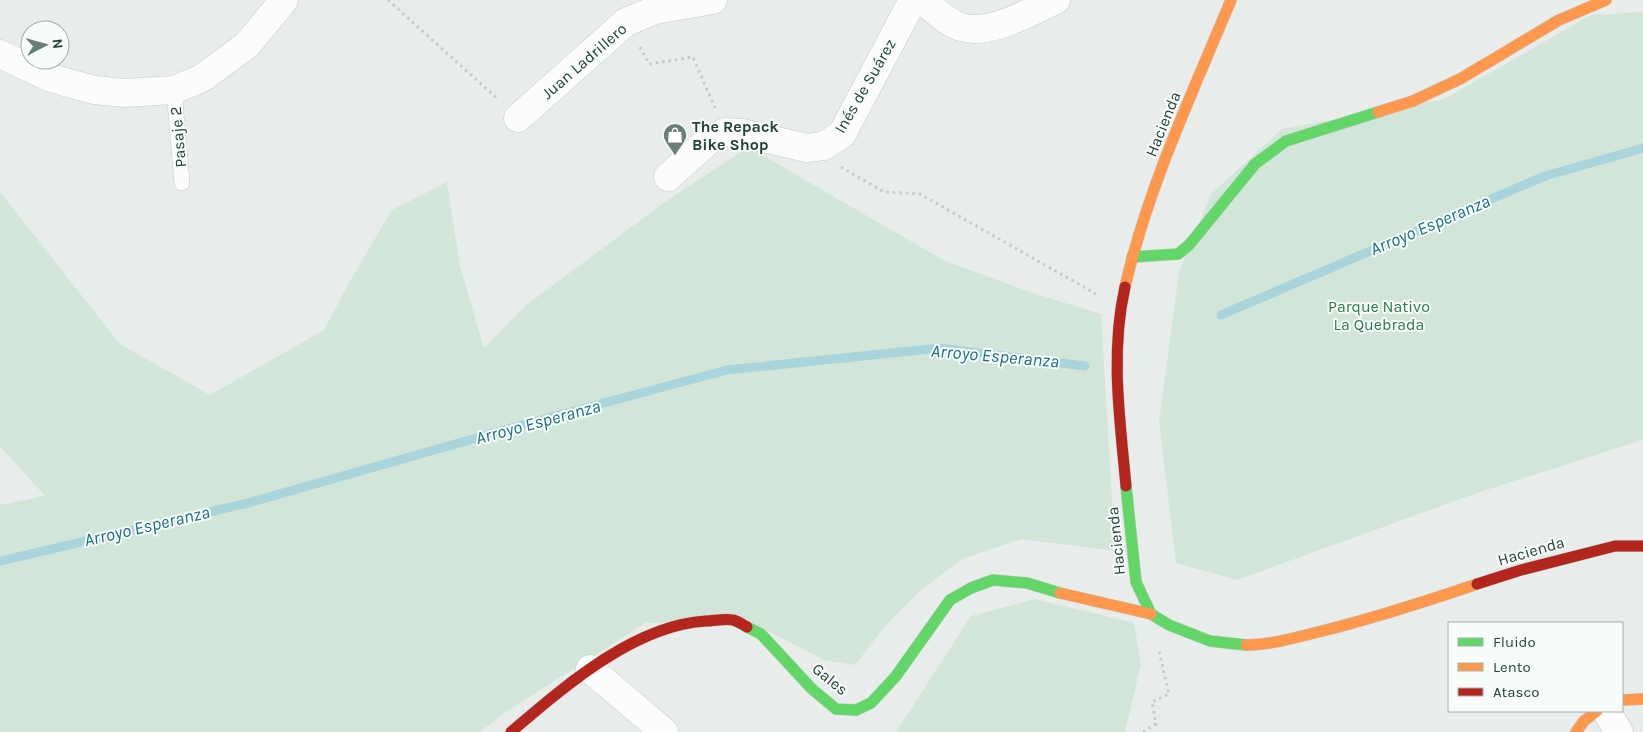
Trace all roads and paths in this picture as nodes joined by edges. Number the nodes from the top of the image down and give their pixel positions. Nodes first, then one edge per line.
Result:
1 (284, 0) edge
2 (388, 0) edge
3 (713, 0) edge
4 (913, 0) edge
5 (922, 0) edge
6 (1056, 0) edge
7 (1231, 0) edge
8 (1606, 0) edge
9 (626, 22) junction
10 (0, 54) edge
11 (174, 90) junction
12 (518, 118) joint
13 (725, 132) junction
14 (824, 146) junction
15 (668, 177) dead end
16 (182, 183) dead end
17 (1132, 257) junction
18 (1120, 308) junction
19 (1643, 546) edge
20 (1151, 614) junction
21 (590, 669) junction
22 (1643, 699) edge
23 (1623, 700) edge
24 (1595, 712) edge
25 (1607, 712) edge
26 (511, 732) edge
27 (664, 732) edge
28 (1143, 732) edge
29 (1576, 732) edge
30 (1619, 732) edge

1 - 11 street
2 - 12 path
3 - 9 street, Juan Ladrillero
4 - 14 street, Inés de Suárez
5 - 6 street
7 - 17 street, Hacienda
8 - 17 street
9 - 12 street, Juan Ladrillero
9 - 13 path
10 - 11 street
11 - 16 lane, Pasaje 2
13 - 14 street, Inés de Suárez
13 - 15 street
14 - 18 path
17 - 18 street, Hacienda
18 - 20 street, Hacienda
19 - 20 street, Hacienda
20 - 21 street, Gales
20 - 28 path
21 - 26 street, Gales
21 - 27 street
22 - 23 street
24 - 29 street
25 - 30 street

